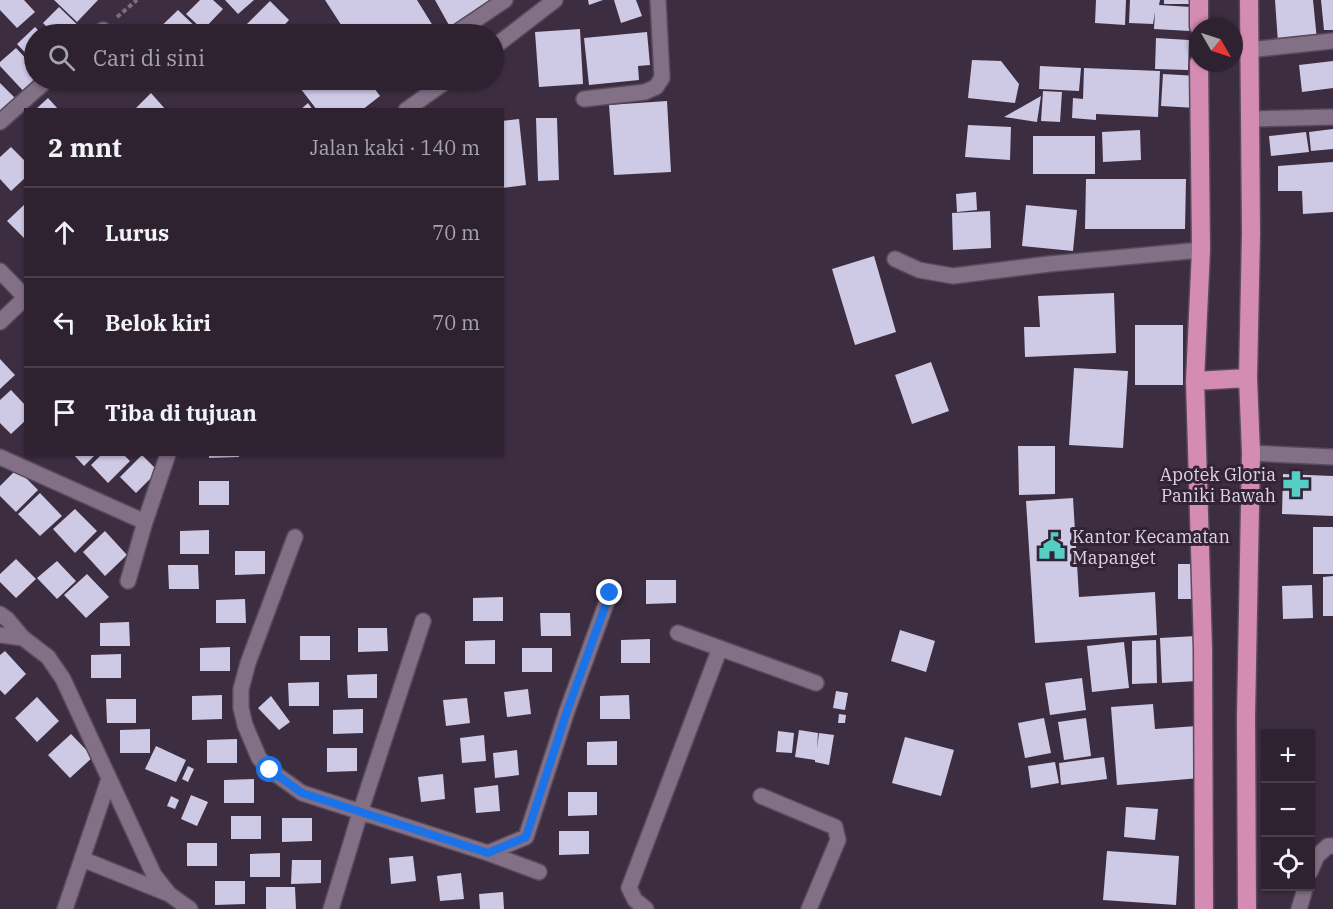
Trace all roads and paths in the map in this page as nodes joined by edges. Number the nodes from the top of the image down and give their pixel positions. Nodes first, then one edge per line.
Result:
1 (137, 0) edge
2 (505, 0) edge
3 (555, 0) edge
4 (658, 0) edge
5 (1199, 0) edge
6 (1249, 0) edge
7 (1199, 18) edge
8 (109, 24) edge
9 (469, 24) edge
10 (504, 38) edge
11 (1333, 41) edge
12 (1248, 51) junction
13 (1199, 72) edge
14 (35, 90) edge
15 (434, 90) edge
16 (584, 99) dead end
17 (409, 108) edge
18 (1333, 117) edge
19 (1249, 119) junction
20 (0, 122) edge
21 (1202, 250) junction
22 (895, 259) dead end
23 (0, 271) edge
24 (24, 297) edge
25 (24, 299) edge
26 (0, 322) edge
27 (1248, 378) junction
28 (1195, 381) junction
29 (1251, 453) junction
30 (167, 456) edge
31 (0, 457) edge
32 (1333, 457) edge
33 (145, 522) junction
34 (295, 537) dead end
35 (128, 581) dead end
36 (610, 593) dead end
37 (0, 614) edge
38 (423, 621) dead end
39 (678, 633) dead end
40 (0, 635) edge
41 (23, 638) junction
42 (720, 648) junction
43 (816, 682) dead end
44 (109, 779) junction
45 (761, 796) dead end
46 (360, 813) junction
47 (1333, 846) edge
48 (488, 853) junction
49 (82, 859) junction
50 (1315, 861) edge
51 (539, 872) dead end
52 (1304, 891) edge
53 (169, 894) junction
54 (65, 909) edge
55 (190, 909) edge
56 (331, 909) edge
57 (646, 909) edge
58 (809, 909) edge
59 (1204, 909) edge
60 (1247, 909) edge
61 (1299, 909) edge

1 - 8 path
2 - 9 street
3 - 10 street
4 - 16 street
5 - 7 highway
6 - 12 highway
11 - 12 street
12 - 19 highway
13 - 21 highway
14 - 20 street
15 - 17 street
18 - 19 street
19 - 27 highway
21 - 22 street
21 - 28 highway
23 - 24 street
25 - 26 street
27 - 28 highway
27 - 29 highway
28 - 59 highway
29 - 32 street
29 - 60 highway
30 - 33 street
31 - 33 street
33 - 35 street
34 - 46 street
36 - 48 street
37 - 41 street
38 - 46 street
39 - 42 street
40 - 41 street
41 - 44 street
42 - 43 street
42 - 57 street
44 - 49 street
44 - 53 street
45 - 58 street
46 - 48 street
46 - 56 street
47 - 50 street
48 - 51 street
49 - 53 street
49 - 54 street
52 - 61 street
53 - 55 street

